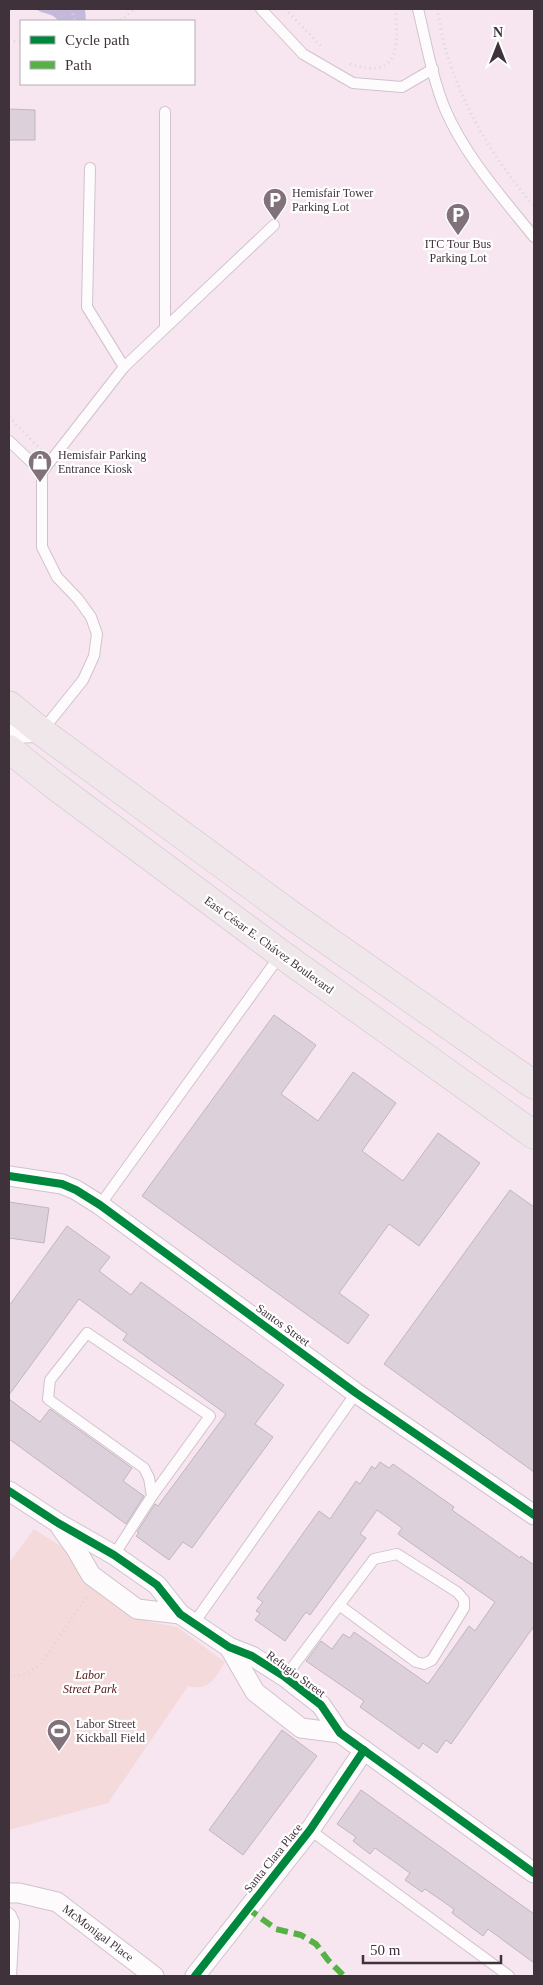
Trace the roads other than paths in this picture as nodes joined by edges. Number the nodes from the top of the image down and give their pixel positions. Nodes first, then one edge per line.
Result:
1 (261, 9) edge
2 (418, 9) edge
3 (433, 69) junction
4 (165, 112) dead end
5 (90, 168) dead end
6 (274, 225) dead end
7 (534, 237) edge
8 (165, 328) junction
9 (124, 367) junction
10 (9, 440) edge
11 (42, 472) junction
12 (9, 705) edge
13 (42, 732) junction
14 (9, 734) edge
15 (9, 749) edge
16 (281, 954) junction
17 (534, 1084) edge
18 (534, 1135) edge
19 (9, 1176) edge
20 (100, 1205) junction
21 (356, 1393) junction
22 (9, 1491) edge
23 (152, 1496) junction
24 (534, 1515) edge
25 (58, 1523) junction
26 (114, 1555) junction
27 (339, 1605) junction
28 (187, 1618) junction
29 (229, 1647) junction
30 (285, 1677) junction
31 (340, 1733) junction
32 (364, 1750) junction
33 (310, 1830) junction
34 (534, 1873) edge
35 (9, 1893) edge
36 (9, 1913) edge
37 (11, 1976) edge
38 (154, 1976) edge
39 (195, 1976) edge
40 (509, 1976) edge

1 - 3 lane
2 - 3 lane
3 - 7 lane
4 - 8 lane
5 - 9 lane
6 - 8 lane
8 - 9 lane
9 - 11 lane
10 - 11 lane
11 - 13 lane
12 - 13 main road
13 - 14 street
13 - 17 main road
15 - 16 main road, East César E. Chávez Boulevard
16 - 18 main road, East César E. Chávez Boulevard
16 - 20 lane
19 - 20 street, Santos Street
20 - 21 street, Santos Street
21 - 24 street, Santos Street
21 - 28 lane
22 - 25 street, Refugio Street
23 - 23 lane
23 - 26 lane
25 - 26 street, Refugio Street
25 - 28 street, Refugio Street
26 - 28 street, Refugio Street
27 - 27 lane
27 - 30 lane
28 - 29 street, Refugio Street
29 - 30 street, Refugio Street
29 - 31 street, Refugio Street
30 - 31 street, Refugio Street
31 - 32 street, Refugio Street
32 - 33 street, Santa Clara Place
32 - 34 street, Refugio Street
33 - 39 street, Santa Clara Place
33 - 40 lane
35 - 38 street, McMonigal Place
36 - 37 lane

